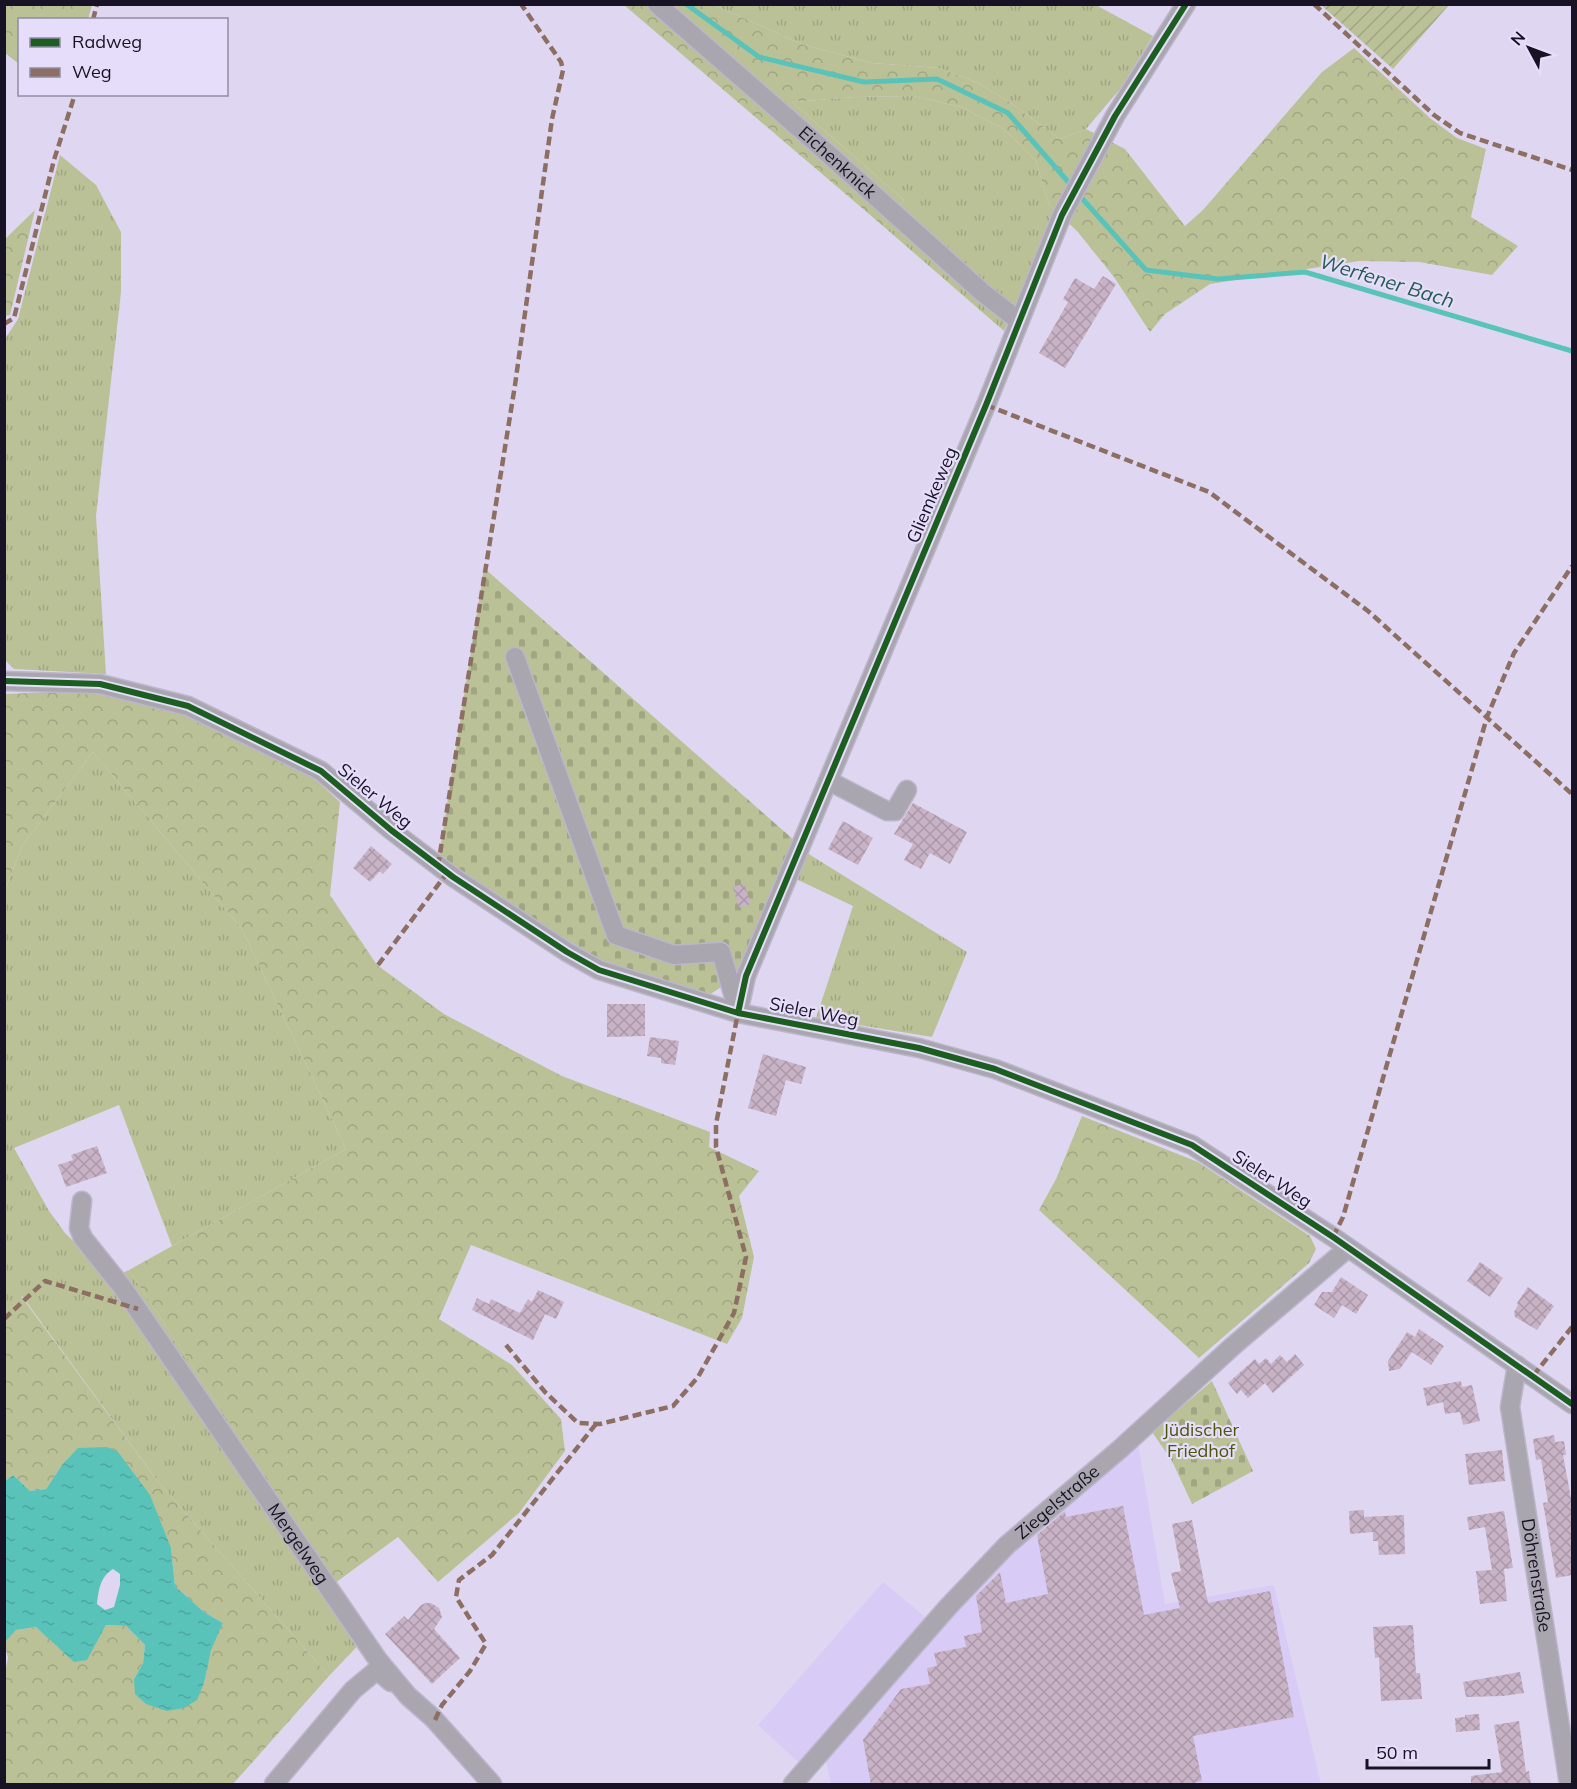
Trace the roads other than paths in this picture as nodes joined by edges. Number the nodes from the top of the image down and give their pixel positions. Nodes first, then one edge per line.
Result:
1 (657, 4) edge
2 (1186, 4) edge
3 (1019, 321) junction
4 (515, 657) dead end
5 (4, 681) edge
6 (829, 781) junction
7 (907, 790) dead end
8 (738, 1013) junction
9 (82, 1201) dead end
10 (1348, 1248) junction
11 (1517, 1365) junction
12 (1572, 1404) edge
13 (408, 1696) junction
14 (1565, 1701) edge
15 (274, 1785) edge
16 (492, 1785) edge
17 (793, 1785) edge
18 (1569, 1785) edge

1 - 3 street, Eichenknick
2 - 3 street, Gliemkeweg
3 - 6 street, Gliemkeweg
4 - 8 street
5 - 8 street, Sieler Weg
6 - 7 street
6 - 8 street, Gliemkeweg
8 - 10 street, Sieler Weg
9 - 13 street, Mergelweg
10 - 11 street, Sieler Weg
10 - 17 street, Ziegelstraße
11 - 12 street, Sieler Weg
11 - 14 street, Döhrenstraße
13 - 15 street
13 - 16 street, Mergelweg
14 - 18 street, Döhrenstraße

